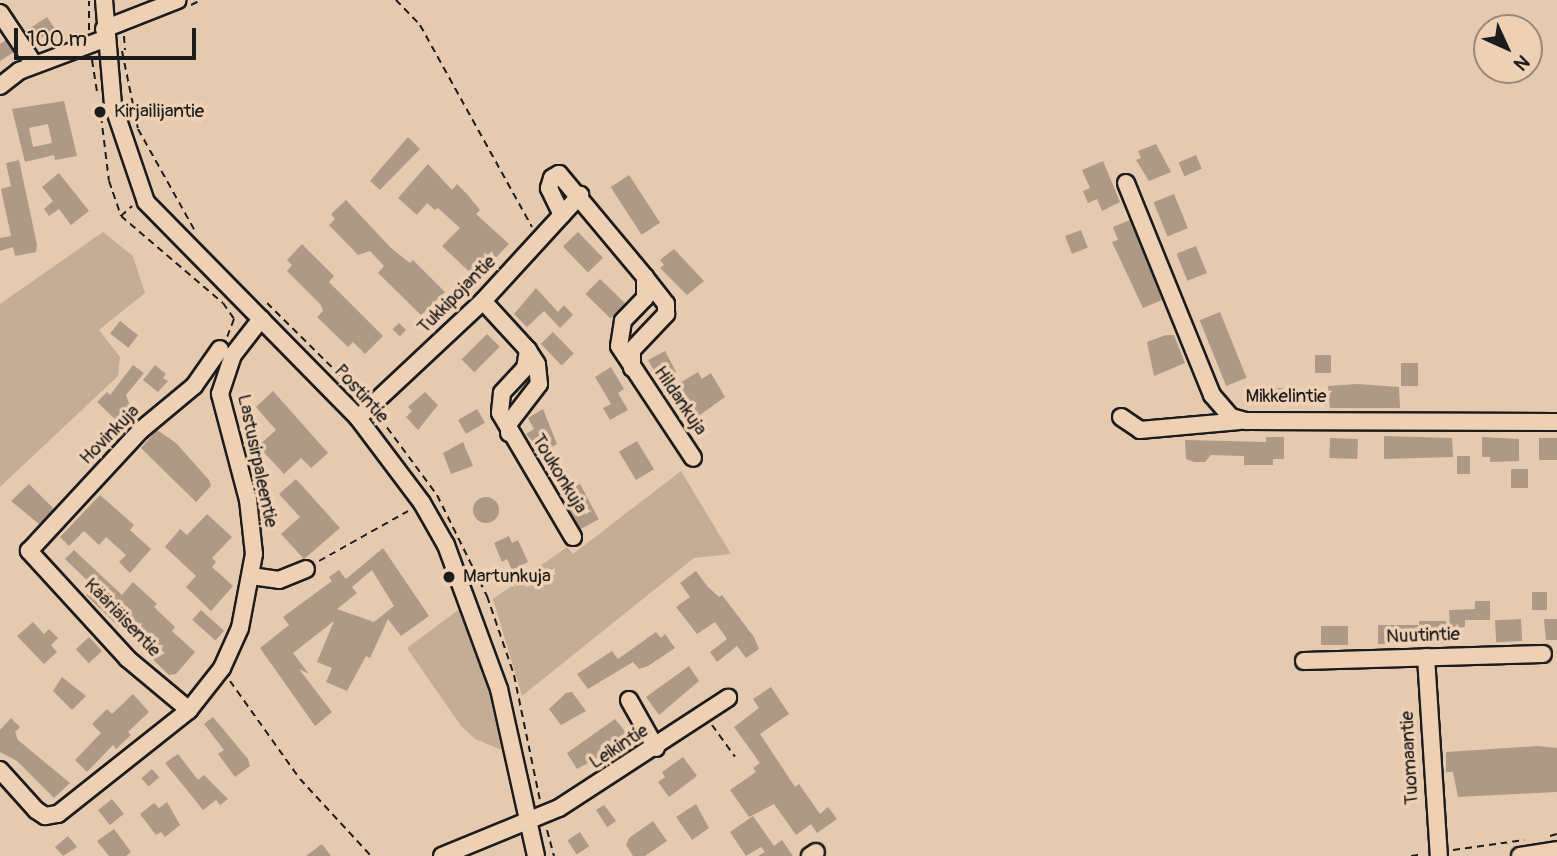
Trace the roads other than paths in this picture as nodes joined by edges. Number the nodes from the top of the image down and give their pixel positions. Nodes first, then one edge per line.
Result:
1 (104, 0) edge
2 (178, 0) edge
3 (0, 13) edge
4 (99, 34) junction
5 (34, 64) junction
6 (0, 86) edge
7 (1126, 183) dead end
8 (580, 195) junction
9 (562, 215) junction
10 (645, 276) junction
11 (483, 301) junction
12 (261, 319) junction
13 (220, 349) dead end
14 (528, 349) junction
15 (632, 368) junction
16 (1121, 417) dead end
17 (358, 418) junction
18 (1246, 421) junction
19 (1557, 422) edge
20 (509, 433) junction
21 (693, 458) dead end
22 (572, 537) dead end
23 (29, 551) joint
24 (306, 569) road end
25 (251, 576) junction
26 (1543, 654) dead end
27 (1426, 657) junction
28 (1304, 661) dead end
29 (728, 698) dead end
30 (629, 700) dead end
31 (188, 710) junction
32 (656, 748) junction
33 (0, 770) edge
34 (526, 820) junction
35 (1553, 844) edge
36 (1439, 854) edge
37 (442, 856) edge
38 (536, 856) edge
39 (1520, 856) edge

1 - 4 street, Postintie
2 - 4 street
3 - 5 street
4 - 5 street
4 - 12 street, Postintie
5 - 6 street
7 - 18 street, Mikkelintie
8 - 9 street, Tukkipojantie
8 - 9 street, Hildankuja
8 - 10 street, Hildankuja
9 - 11 street, Tukkipojantie
10 - 15 street, Hildankuja
10 - 15 street, Hildankuja
11 - 14 street, Toukonkuja
11 - 17 street, Tukkipojantie
12 - 17 street, Postintie
12 - 25 street, Lastusirpaleentie
13 - 23 street, Hovinkuja
14 - 20 street, Toukonkuja
14 - 20 street, Toukonkuja
15 - 21 street, Hildankuja
16 - 18 street
17 - 34 street, Postintie
18 - 19 street, Mikkelintie
20 - 22 street, Toukonkuja
23 - 31 street, Kääriäisentie
24 - 25 street
25 - 31 street, Lastusirpaleentie
26 - 27 street, Nuutintie
27 - 28 street, Nuutintie
27 - 36 street, Tuomaantie
29 - 32 street, Leikintie
30 - 32 street
31 - 33 street, Lastusirpaleentie
32 - 34 street, Leikintie
34 - 37 street, Leikintie
34 - 38 street, Postintie
35 - 39 street

